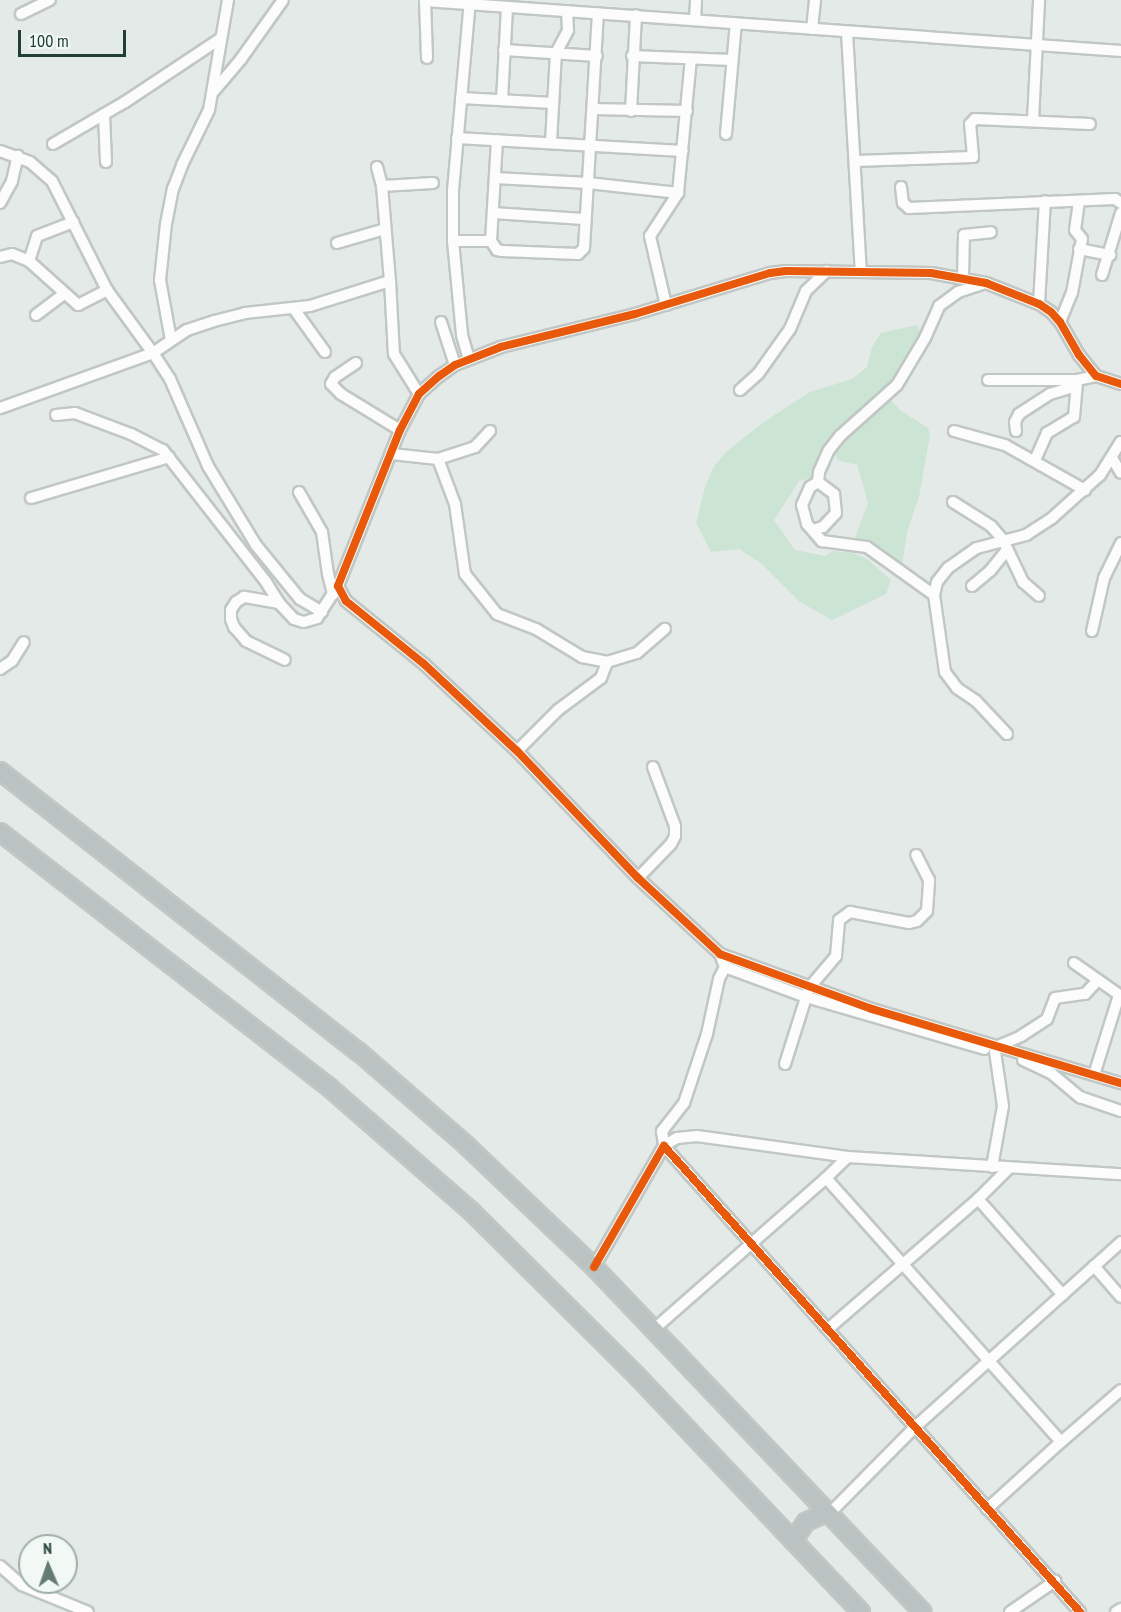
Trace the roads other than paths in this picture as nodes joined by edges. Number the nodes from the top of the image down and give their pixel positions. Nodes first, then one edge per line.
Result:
1 (50, 0) edge
2 (228, 0) edge
3 (283, 0) edge
4 (696, 0) edge
5 (815, 0) edge
6 (1039, 0) edge
7 (425, 1) edge
8 (470, 2) edge
9 (504, 4) edge
10 (536, 4) edge
11 (571, 8) edge
12 (598, 13) junction
13 (21, 14) dead end
14 (636, 15) junction
15 (695, 20) junction
16 (736, 23) junction
17 (812, 29) junction
18 (847, 32) junction
19 (220, 39) junction
20 (1037, 45) junction
21 (504, 50) junction
22 (1121, 51) edge
23 (556, 53) junction
24 (597, 56) junction
25 (632, 56) junction
26 (427, 58) dead end
27 (691, 59) junction
28 (732, 60) junction
29 (213, 91) junction
30 (461, 98) junction
31 (502, 100) junction
32 (553, 103) junction
33 (593, 109) junction
34 (631, 111) junction
35 (687, 111) junction
36 (104, 114) junction
37 (1033, 120) junction
38 (1090, 124) dead end
39 (726, 134) dead end
40 (457, 138) junction
41 (497, 140) junction
42 (551, 142) junction
43 (53, 144) dead end
44 (590, 145) junction
45 (0, 151) edge
46 (682, 152) junction
47 (18, 156) junction
48 (855, 161) junction
49 (106, 162) dead end
50 (377, 167) dead end
51 (495, 178) junction
52 (433, 183) dead end
53 (588, 183) junction
54 (382, 186) junction
55 (901, 187) dead end
56 (678, 193) junction
57 (1119, 197) edge
58 (1045, 201) junction
59 (1079, 201) junction
60 (0, 203) edge
61 (493, 213) junction
62 (1121, 213) edge
63 (584, 219) junction
64 (73, 222) junction
65 (386, 229) junction
66 (991, 232) dead end
67 (453, 241) junction
68 (491, 241) junction
69 (337, 243) dead end
70 (1079, 249) junction
71 (1110, 255) junction
72 (0, 257) edge
73 (29, 261) junction
74 (827, 272) junction
75 (861, 272) junction
76 (1102, 275) dead end
77 (963, 276) junction
78 (390, 281) junction
79 (986, 283) junction
80 (107, 290) junction
81 (64, 294) junction
82 (1039, 304) junction
83 (666, 305) junction
84 (294, 309) junction
85 (36, 315) dead end
86 (441, 322) dead end
87 (1060, 322) junction
88 (171, 340) junction
89 (325, 352) dead end
90 (153, 353) junction
91 (469, 359) junction
92 (356, 363) dead end
93 (455, 365) junction
94 (1096, 376) junction
95 (988, 380) dead end
96 (1076, 383) junction
97 (1121, 384) edge
98 (740, 390) dead end
99 (419, 393) junction
100 (0, 408) edge
101 (56, 415) dead end
102 (400, 430) junction
103 (490, 430) dead end
104 (954, 431) dead end
105 (1016, 431) dead end
106 (1121, 442) edge
107 (392, 454) junction
108 (169, 457) junction
109 (1112, 458) junction
110 (438, 459) junction
111 (1035, 460) junction
112 (1121, 473) edge
113 (818, 482) junction
114 (1085, 490) junction
115 (299, 492) dead end
116 (31, 498) dead end
117 (953, 502) dead end
118 (813, 530) junction
119 (1121, 543) edge
120 (1005, 545) junction
121 (972, 586) dead end
122 (336, 590) junction
123 (934, 595) junction
124 (1039, 596) dead end
125 (279, 603) junction
126 (322, 612) junction
127 (665, 630) dead end
128 (1092, 631) dead end
129 (24, 642) dead end
130 (285, 660) dead end
131 (607, 662) junction
132 (0, 669) edge
133 (1007, 735) dead end
134 (517, 751) junction
135 (653, 767) dead end
136 (0, 771) edge
137 (0, 832) edge
138 (916, 855) dead end
139 (638, 878) junction
140 (720, 954) junction
141 (1074, 963) dead end
142 (725, 968) junction
143 (1098, 980) junction
144 (807, 993) junction
145 (1120, 996) edge
146 (996, 1049) junction
147 (786, 1064) dead end
148 (1094, 1075) junction
149 (1121, 1083) edge
150 (1121, 1111) edge
151 (664, 1146) junction
152 (848, 1157) junction
153 (992, 1167) junction
154 (1009, 1168) junction
155 (1121, 1174) edge
156 (826, 1178) junction
157 (978, 1199) junction
158 (1121, 1242) edge
159 (751, 1244) junction
160 (903, 1265) junction
161 (594, 1266) junction
162 (1095, 1266) junction
163 (1063, 1294) junction
164 (1121, 1297) edge
165 (828, 1329) junction
166 (653, 1330) junction
167 (987, 1362) junction
168 (1119, 1395) edge
169 (915, 1427) junction
170 (1061, 1442) junction
171 (987, 1509) junction
172 (828, 1513) junction
173 (793, 1541) junction
174 (0, 1566) edge
175 (1055, 1581) junction
176 (1121, 1609) edge
177 (88, 1612) edge
178 (861, 1612) edge
179 (922, 1612) edge
180 (1010, 1612) edge
181 (1080, 1612) edge
182 (1116, 1612) edge

1 - 13 street
2 - 19 street
3 - 29 street
4 - 15 street
5 - 17 street
6 - 20 street
7 - 8 street
7 - 26 street
8 - 9 street
8 - 30 street
9 - 10 street
9 - 21 street
10 - 11 street
11 - 12 street
11 - 23 street
12 - 14 street
12 - 24 street
14 - 15 street
14 - 25 street
15 - 16 street
16 - 17 street
16 - 28 street
17 - 18 street
18 - 20 street
18 - 48 street
19 - 29 street
19 - 36 street
20 - 22 street
20 - 37 street
21 - 23 street
21 - 31 street
23 - 24 street
23 - 32 street
24 - 33 street
25 - 27 street
25 - 34 street
27 - 28 street
27 - 35 street
28 - 39 street
29 - 88 street
30 - 31 street
30 - 40 street
31 - 32 street
32 - 42 street
33 - 34 street
33 - 44 street
34 - 35 street
35 - 46 street
36 - 43 street
36 - 49 street
37 - 38 street
37 - 48 street
40 - 41 street
40 - 67 street
41 - 42 street
41 - 51 street
42 - 44 street
44 - 46 street
44 - 53 street
45 - 47 street
46 - 56 street
47 - 60 street
47 - 64 street
48 - 75 street
50 - 54 street
51 - 53 street
51 - 61 street
52 - 54 street
53 - 56 street
53 - 63 street
54 - 65 street
55 - 58 street
56 - 83 street
57 - 59 street
58 - 59 street
58 - 82 street
59 - 70 street
61 - 63 street
61 - 68 street
62 - 71 street
63 - 68 street
64 - 73 street
64 - 80 street
65 - 69 street
65 - 78 street
66 - 77 street
67 - 68 street
67 - 91 street
70 - 71 street
70 - 87 street
71 - 76 street
72 - 73 street
73 - 81 street
74 - 75 street
74 - 83 street
74 - 98 street
75 - 77 street
77 - 79 street
78 - 84 street
78 - 99 street
79 - 82 street
79 - 113 street
80 - 81 street
80 - 90 street
81 - 85 street
82 - 87 street
83 - 91 street
84 - 88 street
84 - 89 street
86 - 93 street
87 - 94 street
88 - 90 street
90 - 100 street
90 - 126 street
91 - 93 street
92 - 102 street
93 - 99 street
94 - 96 street
94 - 97 street
95 - 96 street
96 - 105 street
96 - 111 street
99 - 102 street
101 - 108 street
102 - 107 street
103 - 110 street
104 - 111 street
106 - 109 street
107 - 110 street
107 - 122 street
108 - 116 street
108 - 125 street
109 - 112 street
109 - 114 street
110 - 131 street
111 - 114 street
113 - 118 street
113 - 118 street
114 - 120 street
115 - 122 street
117 - 120 street
118 - 123 street
119 - 128 street
120 - 121 street
120 - 123 street
120 - 124 street
122 - 126 street
122 - 134 street
123 - 133 street
125 - 126 street
125 - 130 street
127 - 131 street
129 - 132 street
131 - 134 street
134 - 139 street
135 - 139 street
136 - 161 highway
137 - 173 highway
138 - 144 street
139 - 140 street
140 - 142 street
140 - 144 street
141 - 143 street
142 - 144 street
142 - 151 street
143 - 145 street
143 - 146 street
144 - 146 street
144 - 147 street
145 - 148 street
146 - 148 street
146 - 150 street
146 - 153 street
148 - 149 street
151 - 152 street
151 - 159 street
151 - 161 street
152 - 153 street
152 - 156 street
153 - 154 street
154 - 155 street
154 - 157 street
156 - 159 street
156 - 160 street
157 - 160 street
157 - 163 street
158 - 162 street
159 - 165 street
159 - 166 street
160 - 165 street
160 - 167 street
161 - 166 highway
162 - 163 street
162 - 164 street
163 - 167 street
165 - 169 street
166 - 172 highway
167 - 169 street
167 - 170 street
168 - 170 street
169 - 171 street
169 - 172 street
170 - 171 street
171 - 175 street
172 - 173 highway
172 - 179 highway
173 - 178 highway
174 - 177 street
175 - 180 street
175 - 181 street
176 - 182 street

